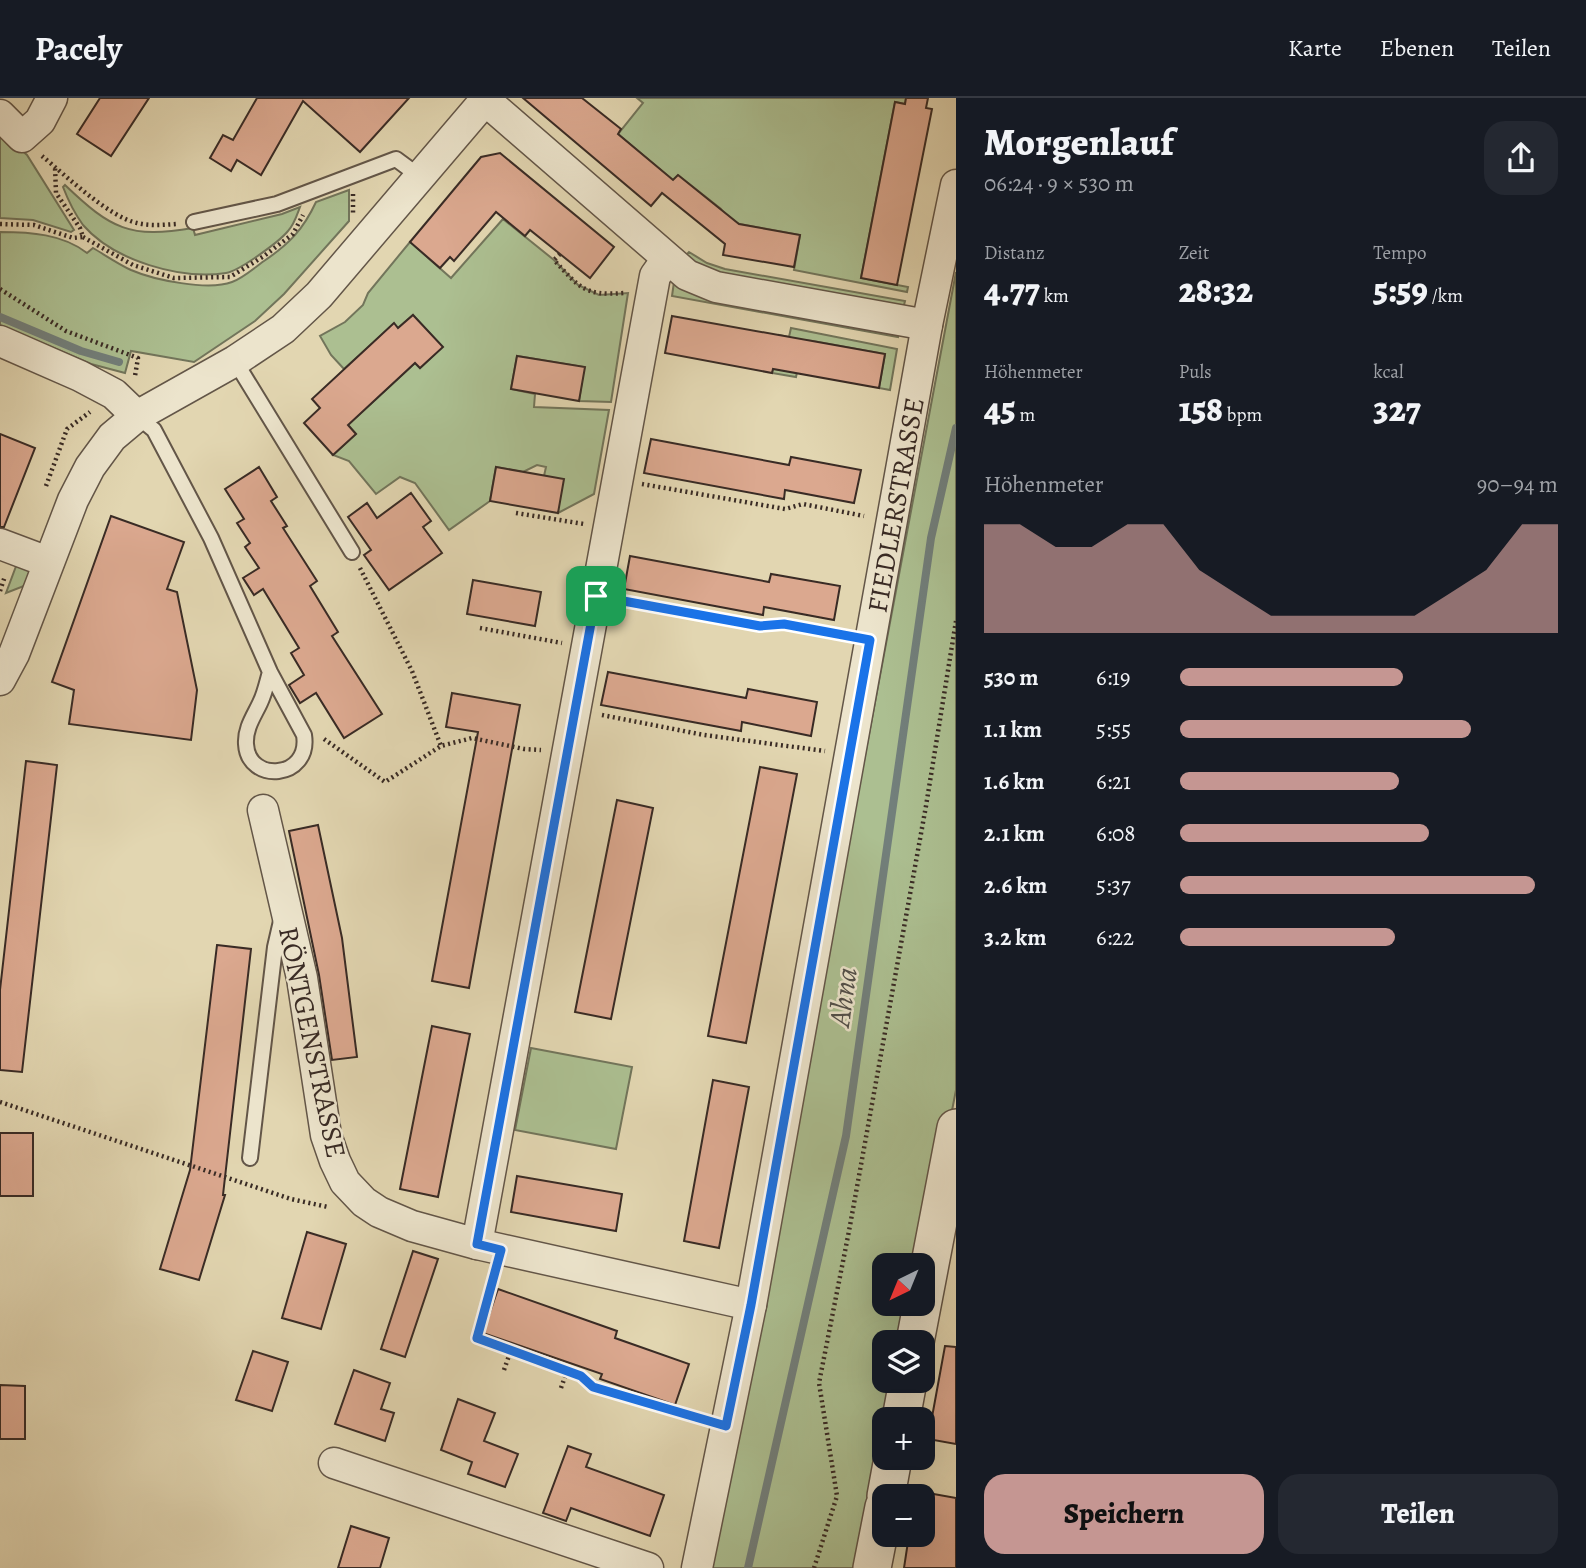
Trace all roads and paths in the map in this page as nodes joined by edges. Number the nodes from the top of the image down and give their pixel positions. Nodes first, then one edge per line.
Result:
1 (52, 98) edge
2 (486, 99) edge
3 (0, 115) edge
4 (419, 176) junction
5 (956, 185) edge
6 (304, 194) junction
7 (194, 222) joint
8 (0, 224) edge
9 (83, 237) junction
10 (560, 254) dead end
11 (667, 259) junction
12 (0, 289) edge
13 (651, 297) junction
14 (927, 325) junction
15 (0, 341) edge
16 (234, 361) junction
17 (135, 379) dead end
18 (137, 416) junction
19 (617, 480) junction
20 (516, 513) dead end
21 (892, 521) junction
22 (608, 528) junction
23 (0, 544) edge
24 (352, 552) joint
25 (48, 562) junction
26 (596, 596) junction
27 (956, 621) edge
28 (480, 628) dead end
29 (870, 640) junction
30 (587, 647) junction
31 (270, 672) junction
32 (0, 680) edge
33 (575, 709) junction
34 (304, 735) junction
35 (441, 746) junction
36 (850, 754) junction
37 (567, 755) junction
38 (263, 810) dead end
39 (285, 902) junction
40 (0, 1102) edge
41 (956, 1128) edge
42 (250, 1158) dead end
43 (334, 1208) dead end
44 (489, 1247) junction
45 (751, 1305) junction
46 (917, 1330) edge
47 (510, 1350) junction
48 (504, 1370) dead end
49 (567, 1371) junction
50 (561, 1388) dead end
51 (726, 1426) junction
52 (334, 1463) dead end
53 (876, 1547) edge
54 (648, 1568) edge
55 (697, 1568) edge
56 (814, 1568) edge
57 (872, 1568) edge

1 - 3 street
2 - 4 street
2 - 11 street
4 - 6 lane
4 - 16 street
5 - 14 street, FIEDLERSTRASSE
6 - 7 lane
6 - 9 path
7 - 9 path
8 - 9 path
10 - 13 path
11 - 13 street
11 - 14 street
12 - 17 path
13 - 19 street
14 - 21 street, FIEDLERSTRASSE
15 - 18 street
16 - 18 street
16 - 24 lane
18 - 25 street
18 - 31 lane
19 - 21 path
19 - 22 street
20 - 22 path
21 - 29 street, FIEDLERSTRASSE
22 - 26 street
23 - 25 street
24 - 35 path
25 - 32 street
26 - 29 path
26 - 30 street
27 - 56 path
28 - 30 path
29 - 36 street, FIEDLERSTRASSE
30 - 33 street
31 - 34 lane
31 - 34 lane
33 - 36 path
33 - 37 street
34 - 35 path
35 - 37 path
36 - 45 street, FIEDLERSTRASSE
37 - 44 street
38 - 39 street, RÖNTGENSTRASSE
39 - 42 lane
39 - 44 street, RÖNTGENSTRASSE
40 - 43 path
41 - 46 street
44 - 45 street, RÖNTGENSTRASSE
44 - 47 path
45 - 51 street, FIEDLERSTRASSE
47 - 48 path
47 - 49 path
49 - 50 path
49 - 51 path
51 - 55 street, FIEDLERSTRASSE
52 - 54 street
53 - 57 street

